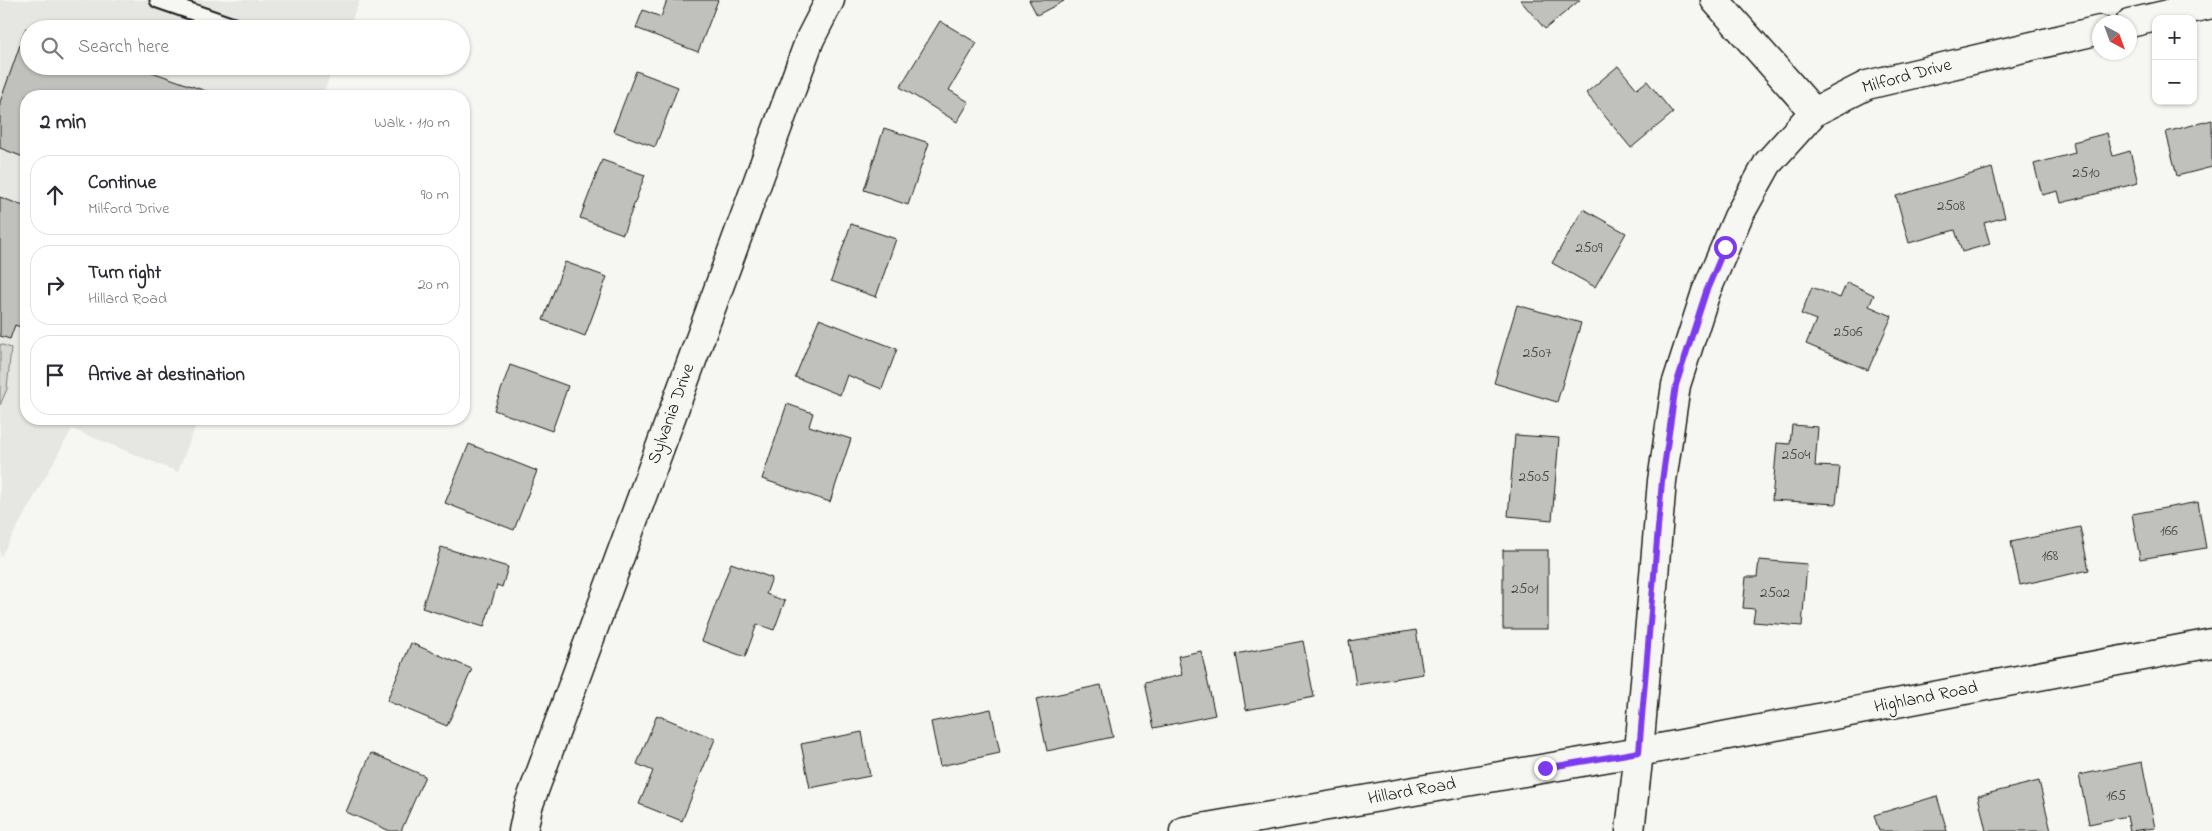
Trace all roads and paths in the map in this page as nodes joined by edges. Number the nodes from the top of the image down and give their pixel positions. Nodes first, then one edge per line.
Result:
1 (158, 0) edge
2 (830, 0) edge
3 (1715, 0) edge
4 (2212, 4) edge
5 (216, 20) edge
6 (2137, 21) edge
7 (2092, 32) edge
8 (1814, 112) junction
9 (2212, 643) edge
10 (1639, 752) junction
11 (523, 831) edge
12 (1184, 831) edge
13 (1630, 831) edge

1 - 5 lane
2 - 11 street, Sylvania Drive
3 - 8 street
4 - 6 street
7 - 8 street, Milford Drive
8 - 10 street, Milford Drive
9 - 10 street, Highland Road
10 - 12 street, Hillard Road
10 - 13 street, Milford Drive

